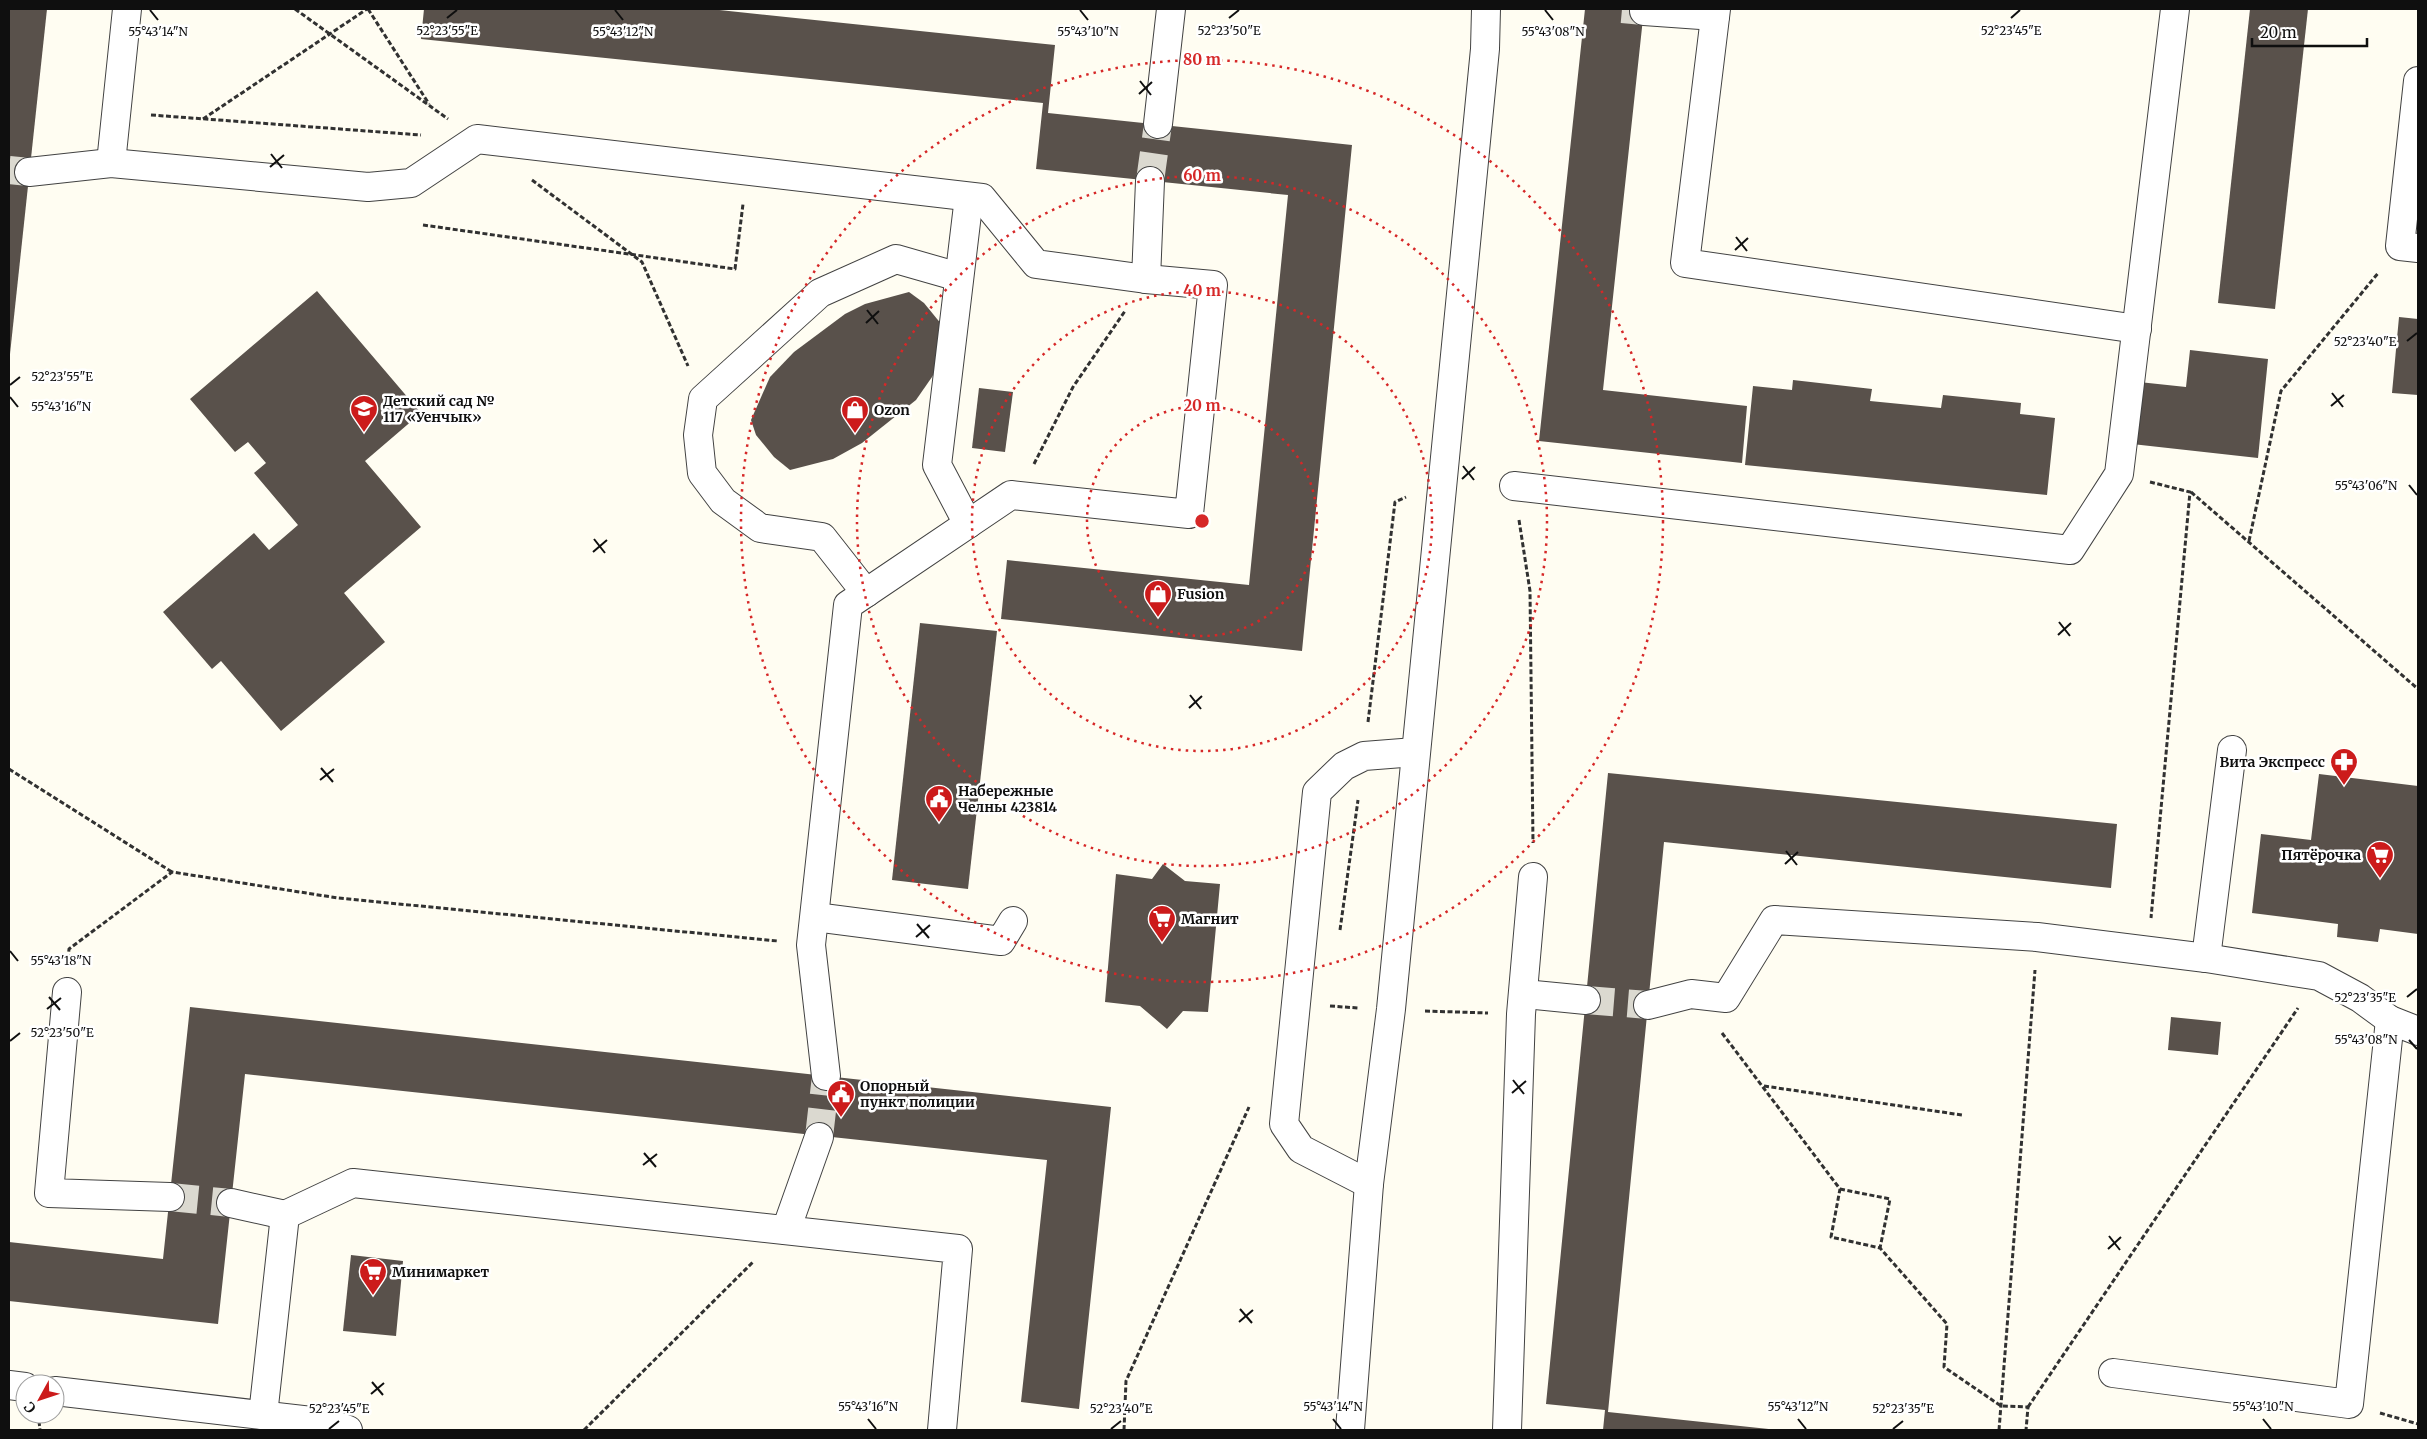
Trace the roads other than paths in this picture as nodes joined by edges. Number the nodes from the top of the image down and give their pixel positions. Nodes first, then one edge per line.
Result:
1 (127, 9) edge
2 (1171, 9) edge
3 (1486, 9) edge
4 (2175, 9) edge
5 (1644, 11) dead end
6 (1716, 13) edge
7 (2418, 80) edge
8 (1158, 124) tunnel mouth
9 (111, 163) junction
10 (29, 172) tunnel mouth
11 (1150, 181) tunnel mouth
12 (969, 197) junction
13 (2409, 247) edge
14 (959, 276) junction
15 (1146, 279) junction
16 (2137, 329) junction
17 (1514, 486) road end
18 (968, 524) junction
19 (866, 593) junction
20 (2232, 750) dead end
21 (1415, 752) junction
22 (1534, 877) road end
23 (815, 917) junction
24 (1013, 922) dead end
25 (2206, 958) junction
26 (67, 992) road end
27 (1524, 994) junction
28 (1586, 1000) tunnel mouth
29 (1648, 1005) tunnel mouth
30 (2390, 1020) junction
31 (2418, 1031) edge
32 (826, 1076) tunnel mouth
33 (819, 1137) tunnel mouth
34 (1369, 1184) junction
35 (170, 1197) tunnel mouth
36 (231, 1204) tunnel mouth
37 (285, 1215) junction
38 (786, 1230) junction
39 (2113, 1373) dead end
40 (65, 1391) edge
41 (263, 1415) junction
42 (348, 1430) edge
43 (942, 1430) edge
44 (1350, 1430) edge
45 (1507, 1430) edge

1 - 9 street
2 - 8 street
3 - 21 street
4 - 16 street
5 - 6 street
6 - 16 street
7 - 13 street
9 - 10 street
9 - 12 street
11 - 15 street
12 - 14 street
12 - 15 street
14 - 18 street
14 - 19 street
15 - 18 street
16 - 17 street
18 - 19 street
19 - 23 street
20 - 25 street
21 - 34 street
21 - 34 street
22 - 27 street
23 - 24 street
23 - 32 street
25 - 29 street
25 - 30 street
26 - 35 street
27 - 28 street
27 - 45 street
30 - 31 street
30 - 39 street
33 - 38 street
34 - 44 street
36 - 37 street
37 - 38 street
37 - 41 street
38 - 43 street
40 - 41 street
41 - 42 street

